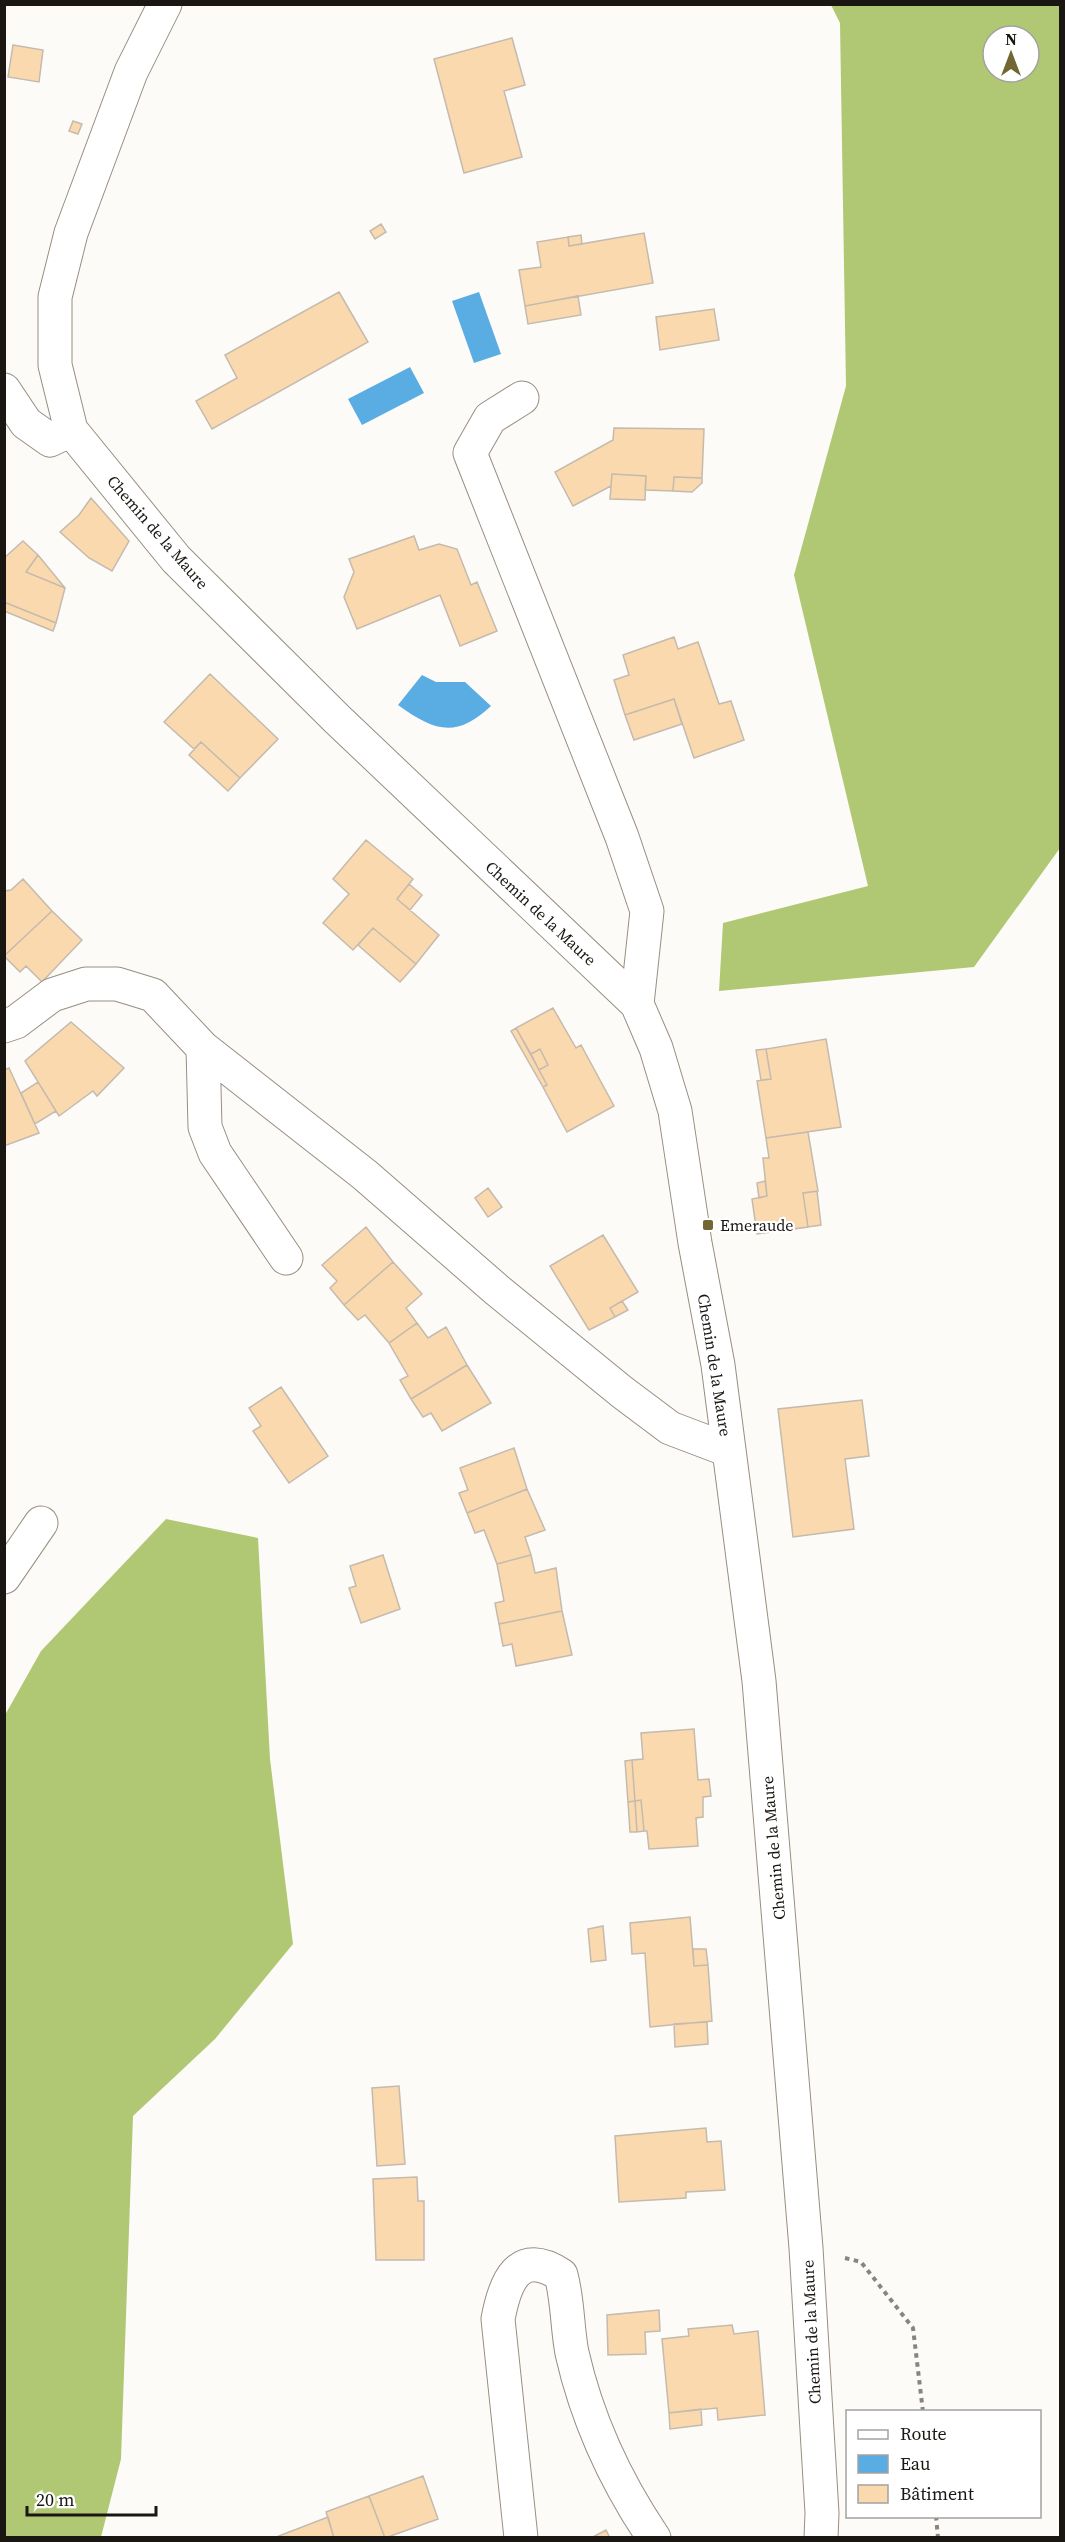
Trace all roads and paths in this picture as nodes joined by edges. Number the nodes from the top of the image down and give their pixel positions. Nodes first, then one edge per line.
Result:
1 (165, 4) edge
2 (4, 390) edge
3 (522, 398) dead end
4 (71, 430) junction
5 (637, 1004) junction
6 (4, 1026) edge
7 (203, 1048) junction
8 (286, 1258) dead end
9 (728, 1450) junction
10 (40, 1523) dead end
11 (4, 1577) edge
12 (806, 2248) junction
13 (923, 2410) edge
14 (936, 2518) edge
15 (521, 2538) edge
16 (654, 2538) edge
17 (821, 2538) edge
18 (938, 2538) edge

1 - 4 street, Chemin de la Maure
2 - 4 street
3 - 5 street
4 - 5 street, Chemin de la Maure
5 - 9 street, Chemin de la Maure
6 - 7 street
7 - 8 street
7 - 9 street
9 - 12 street, Chemin de la Maure
10 - 11 street
12 - 13 path
12 - 17 street, Chemin de la Maure
14 - 18 path
15 - 16 street

